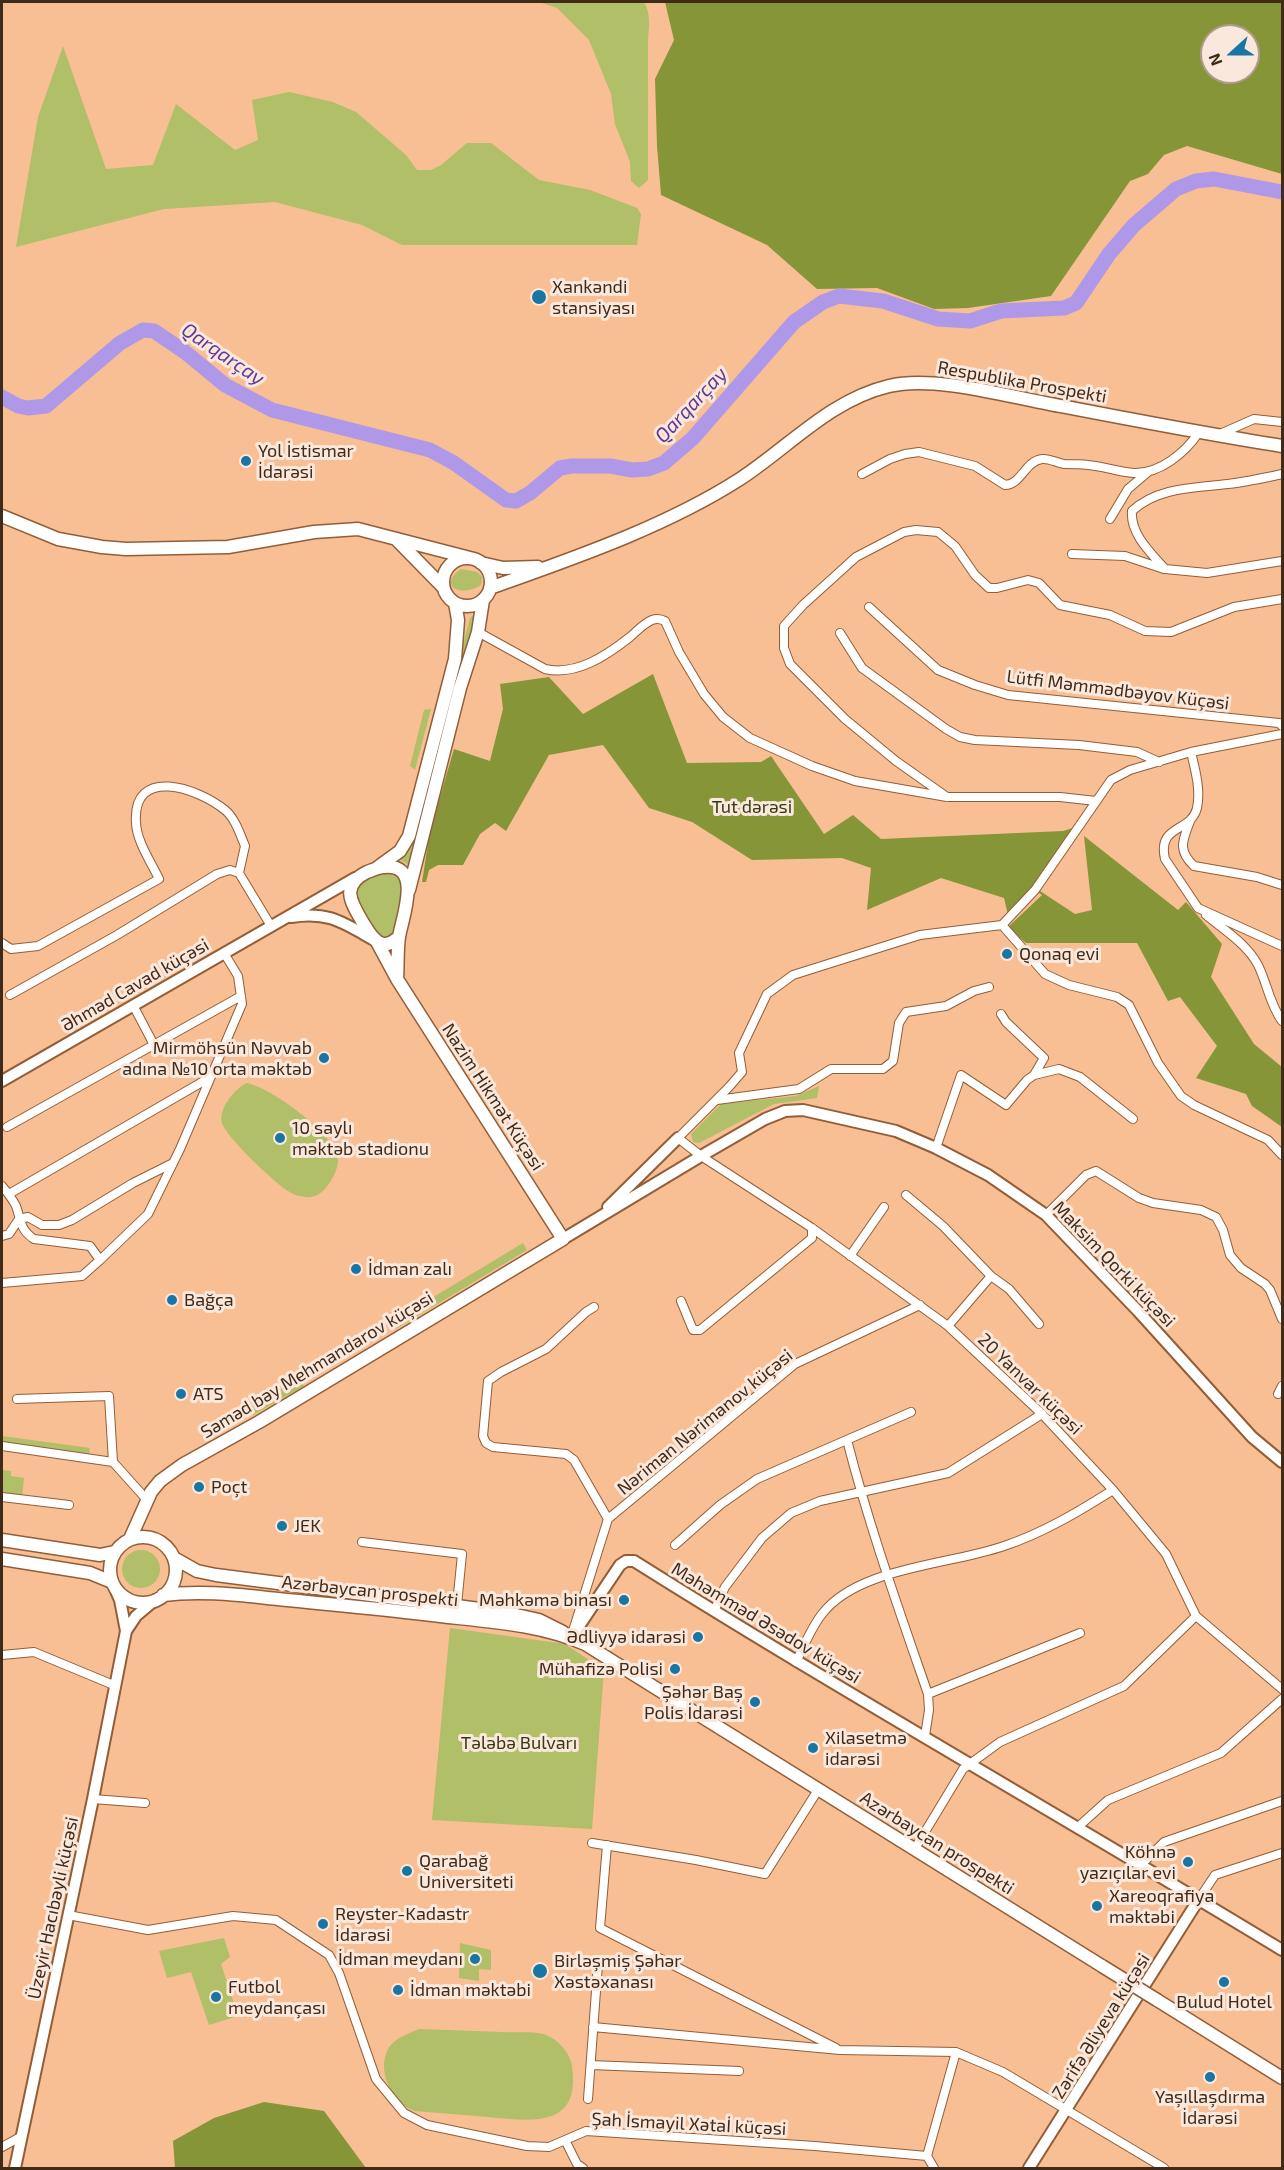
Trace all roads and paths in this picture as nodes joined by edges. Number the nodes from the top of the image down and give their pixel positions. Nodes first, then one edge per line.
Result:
1 (1282, 422) edge
2 (1199, 432) junction
3 (1216, 436) junction
4 (1282, 446) edge
5 (1151, 470) junction
6 (862, 474) dead end
7 (1282, 474) edge
8 (2, 516) edge
9 (1110, 519) dead end
10 (396, 539) junction
11 (1072, 554) dead end
12 (475, 561) junction
13 (1282, 561) edge
14 (548, 567) junction
15 (1165, 569) junction
16 (443, 587) junction
17 (490, 588) junction
18 (1282, 599) edge
19 (483, 600) junction
20 (454, 603) junction
21 (868, 607) dead end
22 (478, 632) junction
23 (840, 633) dead end
24 (1282, 726) edge
25 (1282, 734) edge
26 (1191, 752) junction
27 (1159, 762) junction
28 (947, 797) junction
29 (1096, 801) junction
30 (1190, 821) junction
31 (378, 867) junction
32 (239, 873) junction
33 (355, 878) junction
34 (1282, 885) edge
35 (409, 890) junction
36 (1198, 908) junction
37 (284, 918) junction
38 (1002, 925) junction
39 (271, 926) junction
40 (399, 937) junction
41 (377, 942) junction
42 (2, 944) edge
43 (1282, 946) edge
44 (224, 953) junction
45 (397, 979) junction
46 (989, 987) dead end
47 (10, 994) dead end
48 (241, 996) junction
49 (133, 1005) junction
50 (1001, 1014) dead end
51 (1282, 1021) edge
52 (154, 1045) junction
53 (1034, 1075) junction
54 (209, 1078) junction
55 (2, 1081) edge
56 (717, 1100) junction
57 (784, 1111) joint
58 (1133, 1119) dead end
59 (8, 1127) dead end
60 (678, 1138) junction
61 (936, 1148) junction
62 (1282, 1155) edge
63 (701, 1156) junction
64 (173, 1163) junction
65 (4, 1189) edge
66 (906, 1195) dead end
67 (884, 1207) dead end
68 (1046, 1215) junction
69 (19, 1219) junction
70 (596, 1220) junction
71 (812, 1228) junction
72 (2, 1236) edge
73 (562, 1238) junction
74 (850, 1256) junction
75 (100, 1260) junction
76 (991, 1276) junction
77 (2, 1283) edge
78 (681, 1301) dead end
79 (920, 1305) junction
80 (594, 1307) dead end
81 (1282, 1319) edge
82 (1039, 1324) dead end
83 (948, 1326) junction
84 (17, 1399) dead end
85 (911, 1412) dead end
86 (1042, 1414) junction
87 (847, 1440) junction
88 (2, 1446) edge
89 (112, 1462) junction
90 (1282, 1462) edge
91 (1113, 1490) junction
92 (860, 1491) junction
93 (2, 1497) edge
94 (69, 1505) dead end
95 (146, 1507) junction
96 (608, 1519) junction
97 (151, 1538) junction
98 (130, 1539) junction
99 (2, 1540) edge
100 (362, 1542) dead end
101 (675, 1545) dead end
102 (114, 1552) junction
103 (174, 1558) junction
104 (2, 1559) edge
105 (887, 1575) junction
106 (112, 1582) junction
107 (159, 1598) junction
108 (413, 1599) junction
109 (457, 1605) junction
110 (714, 1611) junction
111 (411, 1613) junction
112 (1196, 1616) junction
113 (126, 1631) junction
114 (1080, 1633) dead end
115 (572, 1638) junction
116 (2, 1655) edge
117 (796, 1662) junction
118 (116, 1686) junction
119 (1282, 1689) edge
120 (928, 1694) junction
121 (1282, 1699) edge
122 (925, 1736) junction
123 (971, 1764) junction
124 (818, 1790) junction
125 (93, 1799) junction
126 (1282, 1801) edge
127 (144, 1803) dead end
128 (1078, 1827) junction
129 (592, 1843) dead end
130 (607, 1845) junction
131 (914, 1850) junction
132 (1282, 1853) edge
133 (1141, 1865) junction
134 (1199, 1899) junction
135 (68, 1915) junction
136 (1282, 1950) edge
137 (598, 1964) dead end
138 (593, 2027) junction
139 (840, 2050) junction
140 (956, 2052) junction
141 (591, 2065) junction
142 (739, 2071) dead end
143 (1282, 2078) edge
144 (588, 2099) dead end
145 (1068, 2110) junction
146 (22, 2136) junction
147 (564, 2140) junction
148 (2, 2147) edge
149 (927, 2156) junction
150 (15, 2169) edge
151 (583, 2169) edge
152 (934, 2169) edge
153 (1029, 2169) edge
154 (1164, 2169) edge

1 - 3 street
2 - 3 main road, Respublika Prospekti
2 - 5 street
2 - 14 main road, Respublika Prospekti
3 - 4 main road, Respublika Prospekti
5 - 6 street
5 - 9 street
7 - 15 street
8 - 10 main road
10 - 12 main road
10 - 16 main road
11 - 15 street
12 - 14 main road
12 - 16 main road
12 - 17 main road
13 - 15 street
14 - 17 main road, Respublika Prospekti
16 - 20 main road
17 - 19 main road
18 - 28 street
19 - 20 main road
19 - 22 main road
20 - 31 main road
21 - 24 street, Lütfi Məmmədbəyov Küçəsi
22 - 28 street
22 - 35 main road
23 - 27 street
25 - 26 street
26 - 27 street
26 - 30 street
27 - 29 street
28 - 29 street
29 - 38 street
30 - 34 street
30 - 36 street
31 - 33 main road
31 - 35 main road
32 - 39 street
32 - 42 street
32 - 47 street
33 - 37 main road, Əhməd Cavad küçəsi
33 - 41 main road
35 - 40 main road
36 - 43 street
36 - 51 street
37 - 39 main road, Əhməd Cavad küçəsi
37 - 41 main road
38 - 56 street
38 - 62 street
39 - 44 main road, Əhməd Cavad küçəsi
40 - 41 main road
40 - 45 main road
41 - 45 main road, Nazim Hikmət Küçəsi
44 - 48 street
44 - 49 main road, Əhməd Cavad küçəsi
45 - 73 main road, Nazim Hikmət Küçəsi
46 - 56 street
48 - 52 street
48 - 54 street
49 - 52 street
49 - 55 main road, Əhməd Cavad küçəsi
50 - 53 street
52 - 59 street
53 - 58 street
53 - 61 street
54 - 64 street
54 - 65 street
56 - 60 street
57 - 61 main road, Maksim Qorki küçəsi
57 - 63 main road, Səməd bəy Mehmandarov küçəsi
60 - 63 street, 20 Yanvar küçəsi
60 - 70 main road
61 - 68 main road, Maksim Qorki küçəsi
63 - 70 main road, Səməd bəy Mehmandarov küçəsi
63 - 71 street, 20 Yanvar küçəsi
64 - 69 street
64 - 75 street
65 - 69 street
66 - 76 street
67 - 74 street
68 - 81 street
68 - 90 main road, Maksim Qorki küçəsi
69 - 72 street
69 - 75 street
70 - 73 main road, Səməd bəy Mehmandarov küçəsi
71 - 74 street, 20 Yanvar küçəsi
71 - 78 street
73 - 95 main road, Səməd bəy Mehmandarov küçəsi
74 - 79 street, 20 Yanvar küçəsi
75 - 77 street
76 - 82 street
76 - 83 street
79 - 83 street, 20 Yanvar küçəsi
79 - 96 street, Nəriman Nərimanov küçəsi
80 - 96 street, Nəriman Nərimanov küçəsi
83 - 86 street, 20 Yanvar küçəsi
84 - 89 street
85 - 87 street
86 - 91 street, 20 Yanvar küçəsi
86 - 92 street
87 - 92 street
87 - 101 street
88 - 89 street
89 - 95 street
91 - 105 street
91 - 112 street, 20 Yanvar küçəsi
92 - 105 street
92 - 110 street
93 - 94 street
95 - 97 main road
95 - 98 main road, Səməd bəy Mehmandarov küçəsi
96 - 115 street, Nəriman Nərimanov küçəsi
97 - 98 main road
97 - 103 main road
98 - 102 main road
99 - 102 main road
100 - 109 street
102 - 106 main road
103 - 107 main road
103 - 108 main road, Azərbaycan prospekti
104 - 106 main road
105 - 117 street
105 - 120 street
106 - 107 main road
106 - 113 main road
107 - 111 main road, Azərbaycan prospekti
107 - 113 main road
108 - 109 main road, Azərbaycan prospekti
108 - 111 main road
109 - 115 main road, Azərbaycan prospekti
110 - 115 main road, Məhəmməd Əsədov küçəsi
110 - 117 main road, Məhəmməd Əsədov küçəsi
111 - 115 main road, Azərbaycan prospekti
112 - 119 street, 20 Yanvar küçəsi
112 - 123 street
113 - 118 main road, Üzeyir Hacıbəyli küçəsi
114 - 120 street
115 - 124 main road, Azərbaycan prospekti
116 - 118 street
117 - 122 main road, Məhəmməd Əsədov küçəsi
118 - 125 main road, Üzeyir Hacıbəyli küçəsi
120 - 122 street
121 - 128 street
122 - 123 main road, Məhəmməd Əsədov küçəsi
123 - 128 main road, Məhəmməd Əsədov küçəsi
123 - 131 street
124 - 130 street
124 - 131 main road, Azərbaycan prospekti
125 - 127 street
125 - 135 main road, Üzeyir Hacıbəyli küçəsi
126 - 133 street
128 - 133 main road, Məhəmməd Əsədov küçəsi
129 - 130 street
130 - 139 street
131 - 143 main road, Azərbaycan prospekti, bridge
132 - 134 street
133 - 134 main road, Məhəmməd Əsədov küçəsi
134 - 136 main road, Məhəmməd Əsədov küçəsi
134 - 145 main road, Zərifə Əliyeva küçəsi
135 - 146 main road, Üzeyir Hacıbəyli küçəsi
135 - 147 street, Şah İsmayil Xətaİ küçəsi
137 - 138 street
138 - 139 street
138 - 141 street
139 - 140 street
140 - 145 street
140 - 149 street
141 - 142 street
141 - 144 street
145 - 153 main road, Zərifə Əliyeva küçəsi
145 - 154 street
146 - 148 street
146 - 150 main road, Üzeyir Hacıbəyli küçəsi
147 - 149 street, Şah İsmayil Xətaİ küçəsi
147 - 151 street
149 - 152 street

